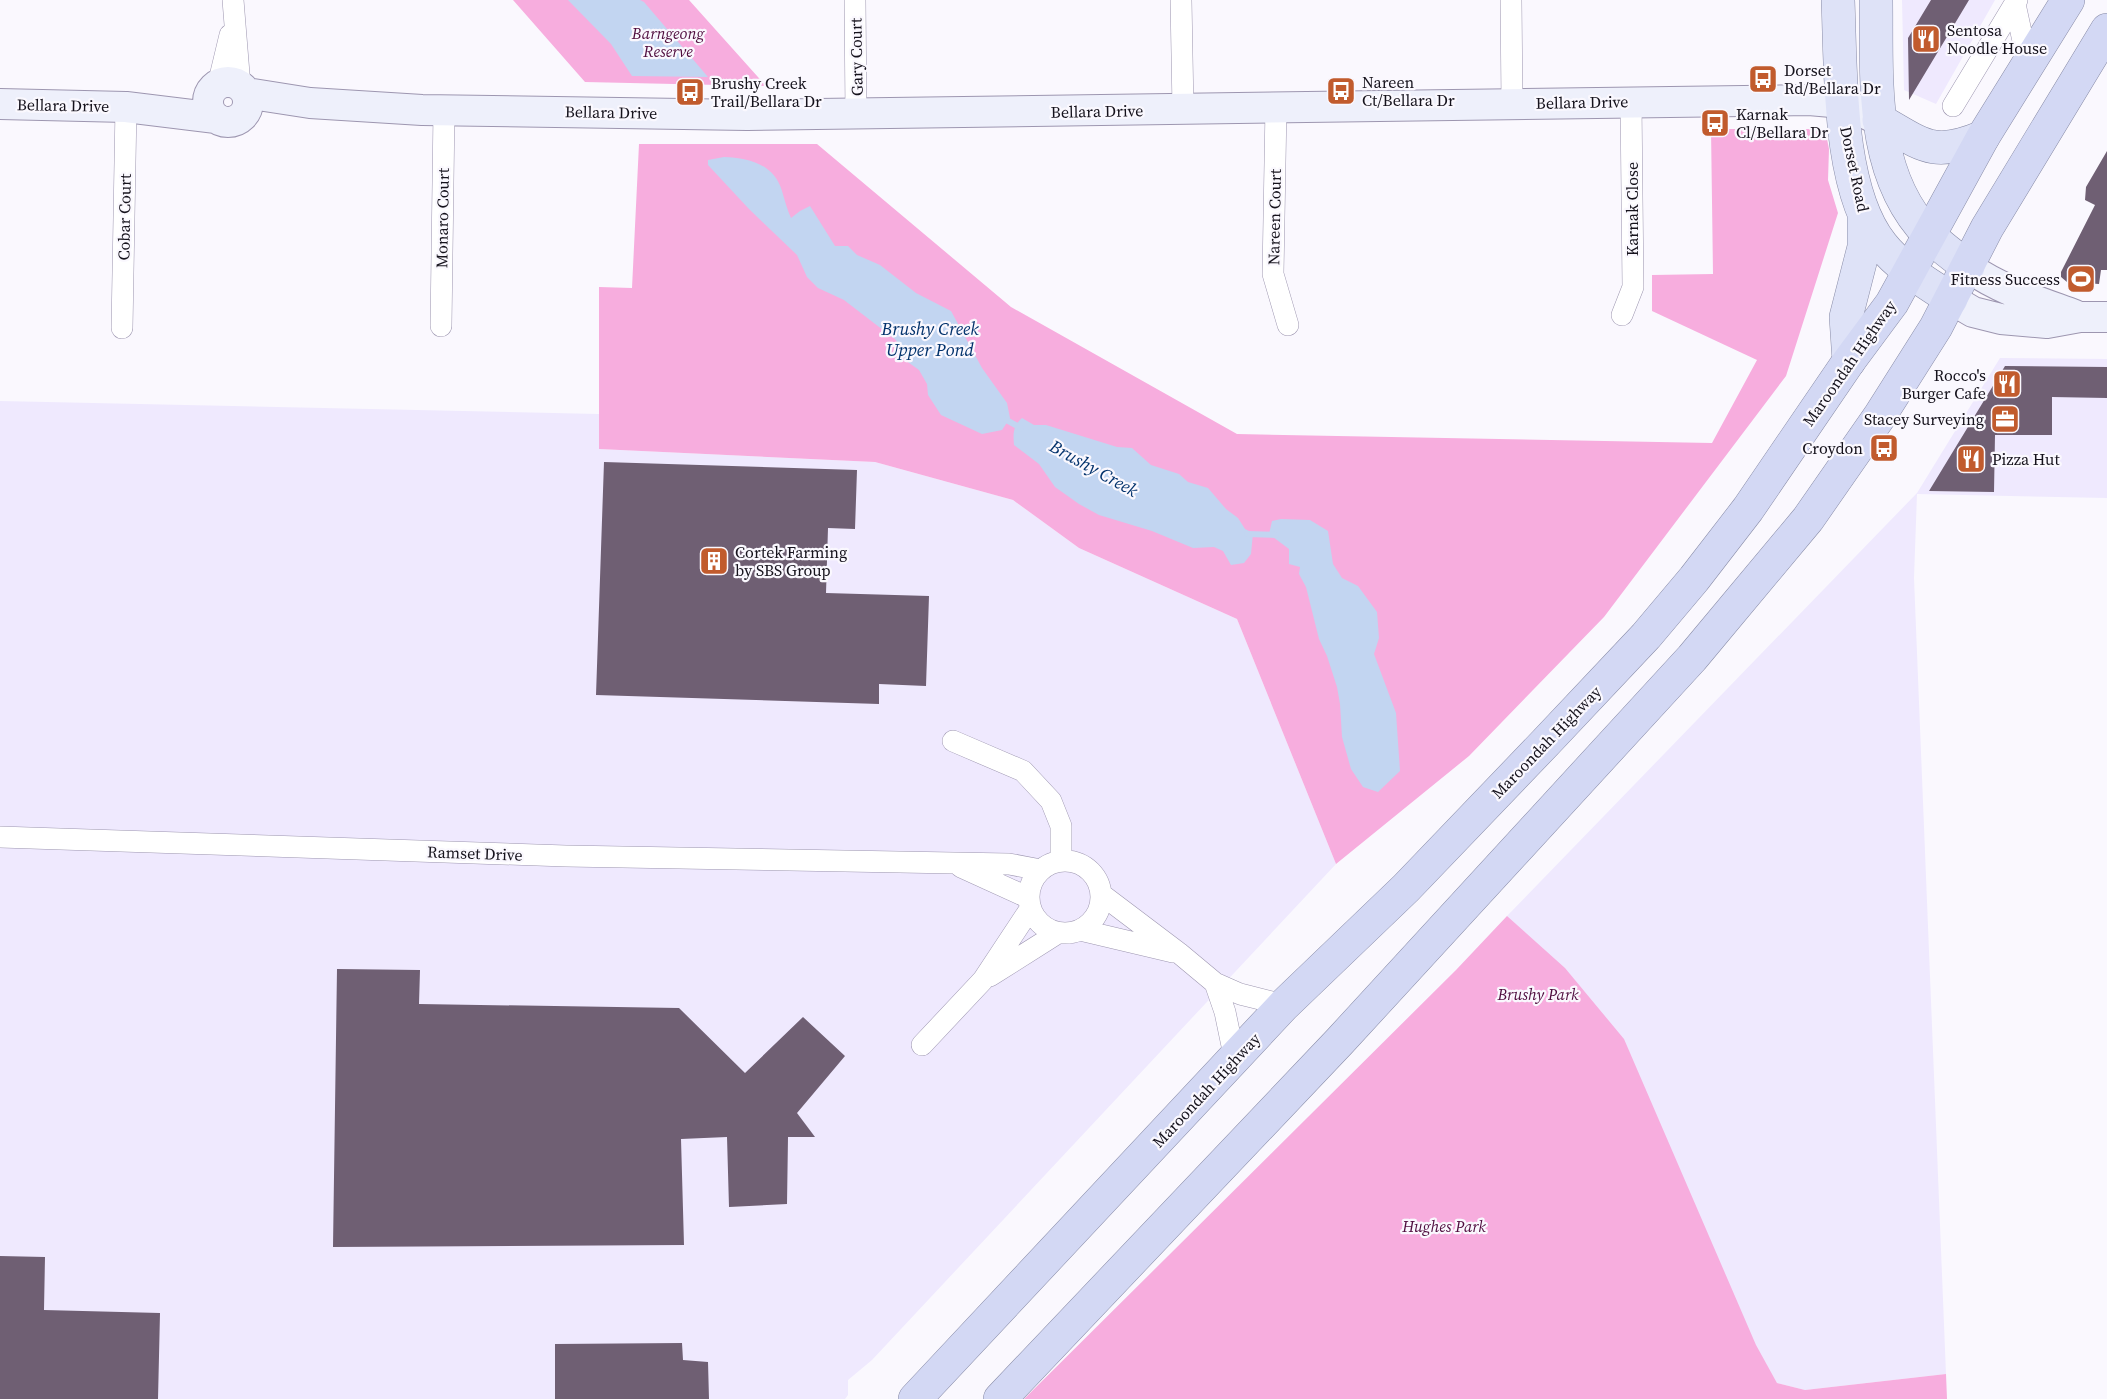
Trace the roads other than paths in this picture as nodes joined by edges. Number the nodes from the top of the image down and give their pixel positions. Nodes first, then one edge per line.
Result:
1 (855, 0) edge
2 (1181, 0) edge
3 (1511, 0) edge
4 (2068, 0) edge
5 (2016, 2) edge
6 (233, 10) edge
7 (1839, 12) edge
8 (1877, 12) edge
9 (2107, 30) edge
10 (2028, 64) junction
11 (229, 98) junction
12 (1631, 102) junction
13 (1512, 103) junction
14 (1843, 103) junction
15 (0, 104) edge
16 (1953, 105) dead end
17 (126, 107) junction
18 (1276, 107) junction
19 (1183, 109) junction
20 (444, 111) junction
21 (856, 115) junction
22 (1879, 120) junction
23 (1983, 137) junction
24 (1864, 217) junction
25 (1929, 235) junction
26 (1968, 267) junction
27 (1909, 271) junction
28 (1951, 299) junction
29 (1622, 315) dead end
30 (2094, 317) edge
31 (1288, 325) dead end
32 (441, 326) dead end
33 (122, 328) dead end
34 (1849, 361) junction
35 (953, 741) dead end
36 (0, 837) edge
37 (951, 862) junction
38 (1051, 865) junction
39 (1101, 894) junction
40 (1030, 903) junction
41 (1080, 930) junction
42 (1058, 933) junction
43 (1179, 953) junction
44 (983, 980) junction
45 (1215, 984) junction
46 (1284, 1005) junction
47 (922, 1045) dead end
48 (1235, 1060) junction
49 (915, 1399) edge
50 (1000, 1399) edge

1 - 21 street, Gary Court
2 - 19 street
3 - 13 street
4 - 10 highway, Maroondah Highway
5 - 10 street
5 - 16 street
6 - 11 street
7 - 8 main road
7 - 14 main road, Dorset Road
8 - 22 main road, Dorset Road
9 - 26 highway
10 - 23 highway, Maroondah Highway
11 - 17 main road, Bellara Drive
11 - 20 main road, Bellara Drive
12 - 13 main road, Bellara Drive
12 - 14 main road, Bellara Drive
12 - 29 street, Karnak Close
13 - 18 main road, Bellara Drive
14 - 22 main road, Bellara Drive
14 - 24 main road, Dorset Road
15 - 17 main road, Bellara Drive
17 - 33 street, Cobar Court
18 - 19 main road, Bellara Drive
18 - 31 street, Nareen Court
19 - 21 main road, Bellara Drive
20 - 21 main road, Bellara Drive
20 - 32 street, Monaro Court
22 - 23 main road
22 - 25 main road, Dorset Road
23 - 25 highway, Maroondah Highway
24 - 27 main road, Dorset Road
24 - 34 main road
25 - 26 main road, Dorset Road
25 - 27 highway, Maroondah Highway
26 - 28 highway
26 - 30 main road
27 - 28 main road, Dorset Road
27 - 34 highway, Maroondah Highway
28 - 30 main road
28 - 50 highway
34 - 46 highway, Maroondah Highway
35 - 38 street
36 - 37 street, Ramset Drive
37 - 38 street, Ramset Drive
37 - 40 street, Ramset Drive
38 - 39 street
38 - 40 street
39 - 41 street
39 - 43 street
40 - 42 street
40 - 44 street
41 - 42 street
41 - 43 street
42 - 44 street
43 - 45 street
44 - 47 street
45 - 46 street
45 - 48 street
46 - 48 highway, Maroondah Highway
48 - 49 highway, Maroondah Highway

